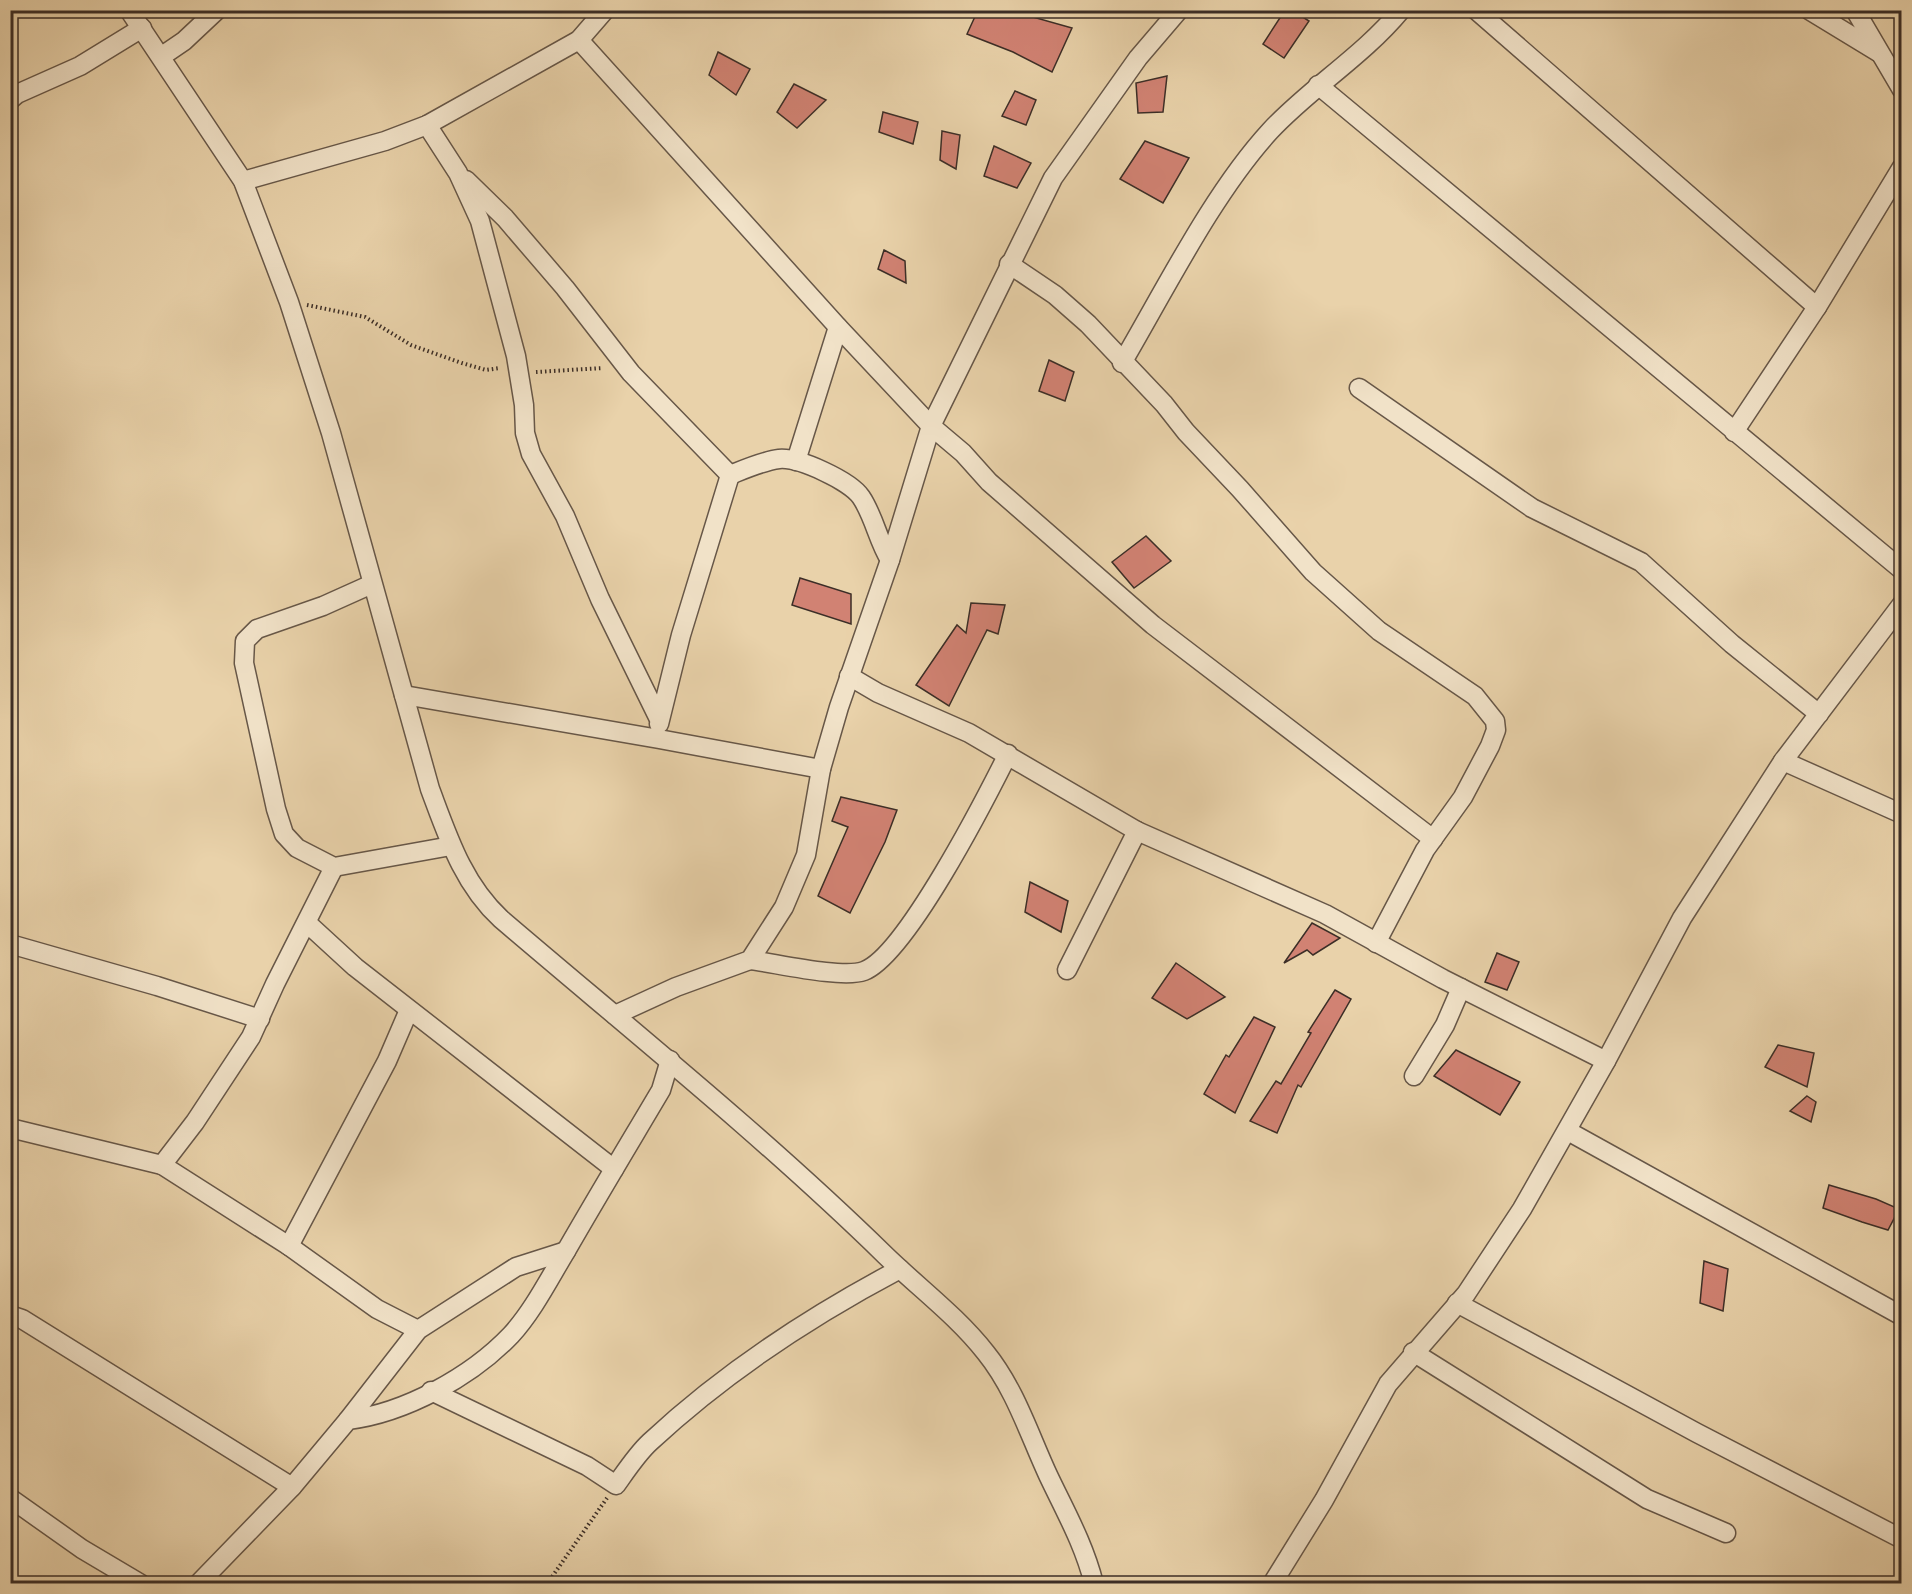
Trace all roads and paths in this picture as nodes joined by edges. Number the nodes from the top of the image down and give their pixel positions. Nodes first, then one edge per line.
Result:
1 (129, 10) edge
2 (216, 10) edge
3 (605, 10) edge
4 (1179, 10) edge
5 (1401, 10) edge
6 (1476, 10) edge
7 (1809, 10) edge
8 (1855, 10) edge
9 (142, 28) junction
10 (579, 40) junction
11 (1879, 53) junction
12 (162, 56) junction
13 (1318, 86) junction
14 (1902, 90) edge
15 (13, 95) edge
16 (427, 124) junction
17 (1902, 166) edge
18 (458, 173) junction
19 (243, 181) junction
20 (1009, 264) junction
21 (289, 302) junction
22 (1817, 307) junction
23 (838, 327) junction
24 (1122, 363) junction
25 (517, 367) junction
26 (631, 373) junction
27 (1359, 388) dead end
28 (931, 426) junction
29 (1734, 432) junction
30 (795, 460) junction
31 (730, 475) junction
32 (890, 560) junction
33 (1902, 570) edge
34 (372, 584) junction
35 (1902, 604) edge
36 (849, 676) junction
37 (404, 695) junction
38 (1820, 714) junction
39 (658, 717) junction
40 (659, 739) junction
41 (1008, 754) junction
42 (1784, 761) junction
43 (821, 770) junction
44 (1902, 814) edge
45 (1137, 831) junction
46 (1433, 839) junction
47 (451, 846) junction
48 (333, 867) junction
49 (307, 923) junction
50 (1376, 943) junction
51 (10, 944) edge
52 (750, 960) junction
53 (1066, 970) dead end
54 (1461, 988) junction
55 (409, 1010) junction
56 (615, 1015) junction
57 (260, 1019) junction
58 (670, 1060) junction
59 (1606, 1061) junction
60 (1414, 1076) dead end
61 (10, 1128) edge
62 (1575, 1135) dead end
63 (162, 1165) junction
64 (614, 1169) junction
65 (289, 1246) junction
66 (566, 1251) junction
67 (900, 1269) junction
68 (1457, 1304) junction
69 (10, 1315) edge
70 (1902, 1316) edge
71 (417, 1330) junction
72 (1413, 1352) junction
73 (431, 1391) junction
74 (348, 1420) junction
75 (616, 1485) junction
76 (291, 1487) junction
77 (10, 1498) edge
78 (1726, 1533) dead end
79 (1902, 1539) edge
80 (141, 1584) edge
81 (198, 1584) edge
82 (547, 1584) edge
83 (1094, 1584) edge
84 (1272, 1584) edge

1 - 9 street
2 - 12 street
3 - 10 street
4 - 20 street
5 - 13 street
6 - 22 street
7 - 11 street
8 - 11 street
9 - 12 street
9 - 15 street
10 - 16 street
10 - 23 street
11 - 14 street
12 - 19 street
13 - 24 street
13 - 29 street
16 - 18 street
16 - 19 street
17 - 22 street
18 - 25 street
18 - 26 street
19 - 21 street
20 - 24 street
20 - 28 street
21 - 25 path
21 - 34 street
22 - 29 street
23 - 28 street
23 - 30 street
24 - 46 street
25 - 26 path
25 - 39 street
26 - 31 street
27 - 38 street
28 - 32 street
28 - 46 street
29 - 33 street
30 - 31 street
30 - 32 street
31 - 39 street
32 - 36 street
34 - 37 street
34 - 48 street
35 - 38 street
36 - 41 street
36 - 43 street
37 - 40 street
37 - 47 street
38 - 42 street
39 - 40 street
40 - 43 street
41 - 45 street
41 - 52 street
42 - 44 street
42 - 59 street
43 - 52 street
45 - 50 street
45 - 53 street
46 - 50 street
47 - 48 street
47 - 56 street
48 - 49 street
49 - 55 street
49 - 57 street
50 - 54 street
51 - 57 street
52 - 56 street
54 - 59 street
54 - 60 street
55 - 64 street
55 - 65 street
56 - 58 street
57 - 63 street
58 - 64 street
58 - 67 street
59 - 68 street
61 - 63 street
62 - 70 street
63 - 65 street
64 - 66 street
65 - 71 street
66 - 71 street
66 - 73 street
67 - 75 street
67 - 83 street
68 - 72 street
68 - 79 street
69 - 76 street
71 - 74 street
72 - 78 street
72 - 84 street
73 - 74 street
73 - 75 street
74 - 76 street
75 - 82 path
76 - 81 street
77 - 80 street

